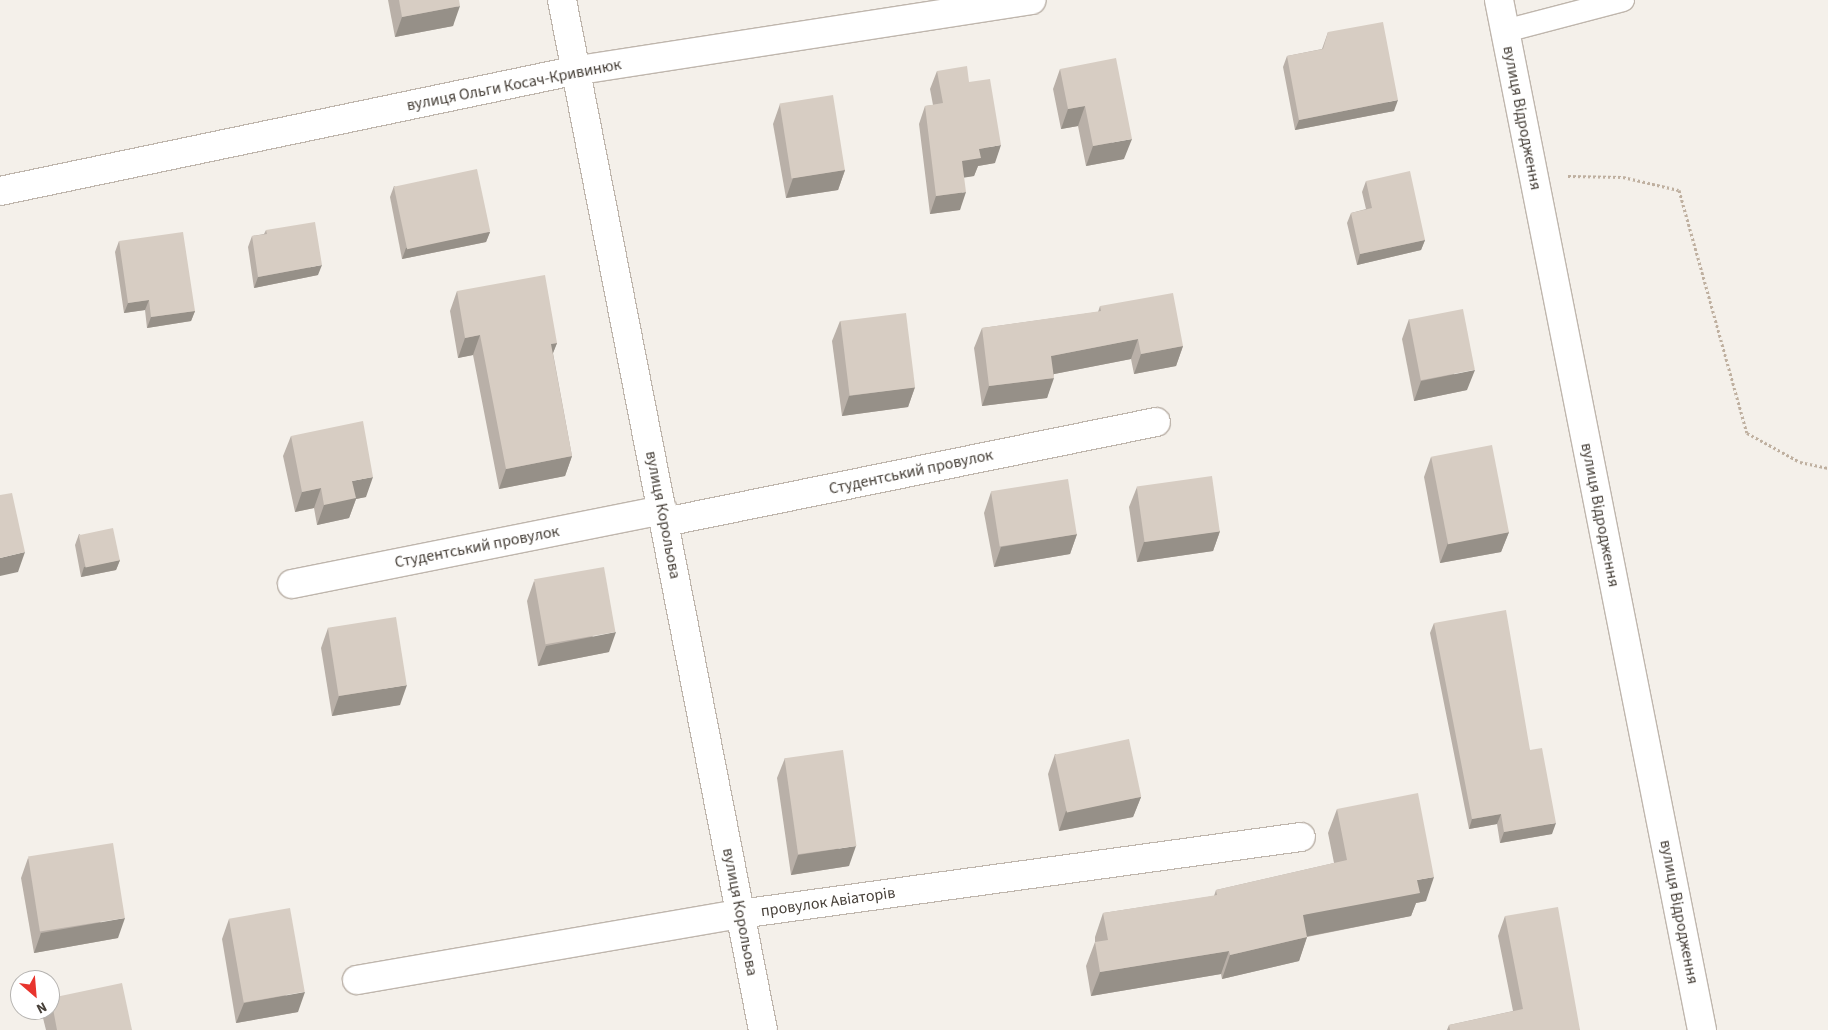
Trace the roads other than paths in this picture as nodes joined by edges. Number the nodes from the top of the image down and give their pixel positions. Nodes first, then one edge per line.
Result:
1 (562, 0) edge
2 (1032, 0) edge
3 (1498, 0) edge
4 (1623, 0) edge
5 (1505, 31) junction
6 (573, 71) junction
7 (0, 191) edge
8 (1156, 422) dead end
9 (664, 516) junction
10 (292, 584) dead end
11 (1301, 837) dead end
12 (740, 914) junction
13 (358, 980) dead end
14 (763, 1030) edge
15 (1702, 1030) edge

1 - 6 street, вулиця Корольова
2 - 6 street, вулиця Ольги Косач-Кривинюк
3 - 5 street, вулиця Відродження
4 - 5 lane
5 - 15 street, вулиця Відродження
6 - 7 street, вулиця Ольги Косач-Кривинюк
6 - 9 street, вулиця Корольова
8 - 9 street, Студентський провулок
9 - 10 street, Студентський провулок
9 - 12 street, вулиця Корольова
11 - 12 street, провулок Авіаторів
12 - 13 street, провулок Авіаторів
12 - 14 street, вулиця Корольова

